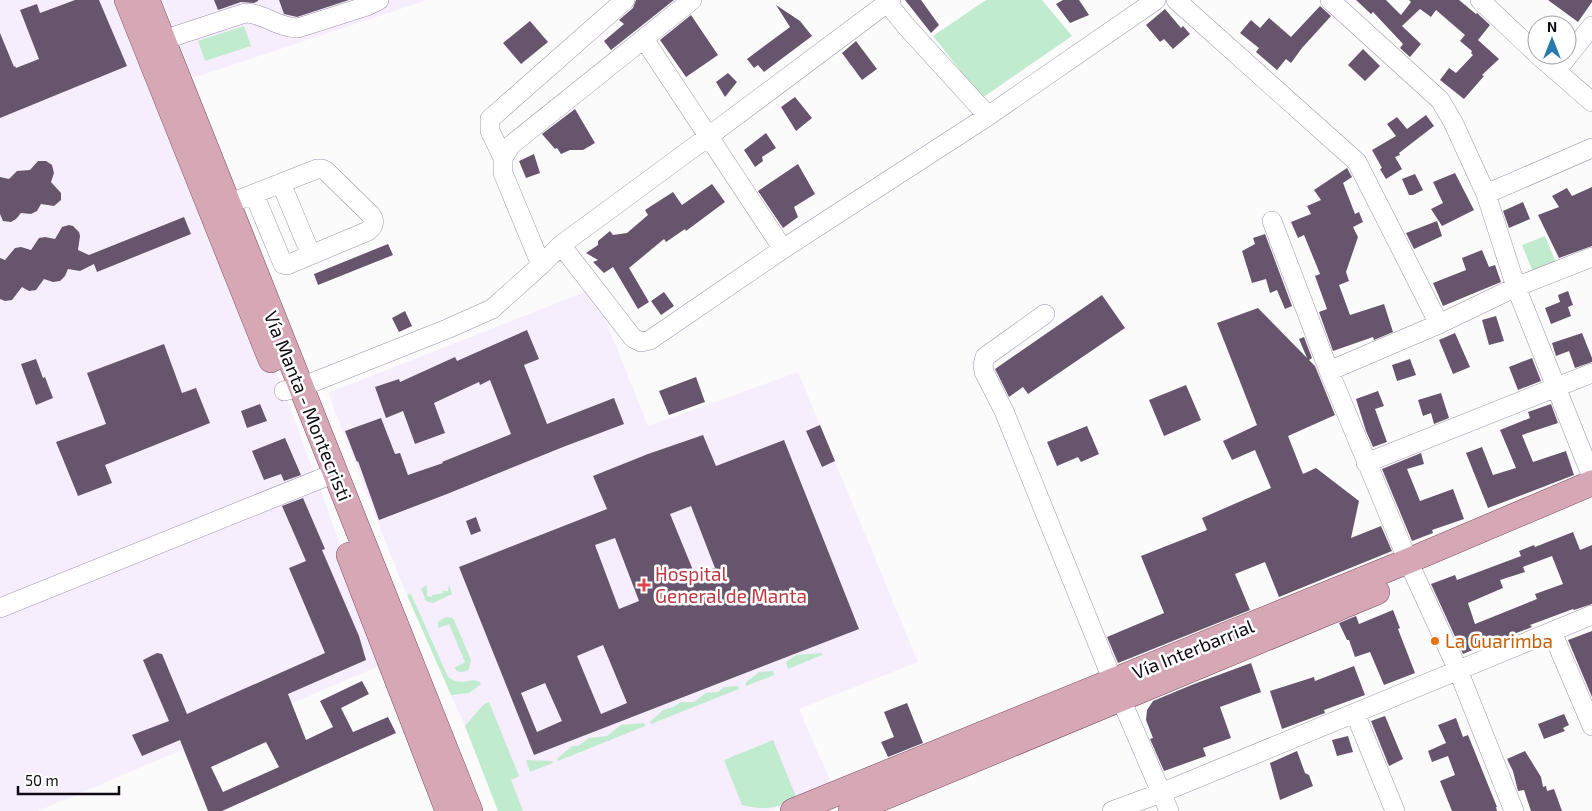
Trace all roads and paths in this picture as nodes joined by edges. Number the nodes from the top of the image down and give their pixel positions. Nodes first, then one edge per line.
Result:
1 (128, 0) edge
2 (148, 0) edge
3 (379, 0) edge
4 (625, 0) edge
5 (692, 0) edge
6 (1156, 0) edge
7 (1176, 0) edge
8 (1330, 0) edge
9 (1480, 0) edge
10 (888, 1) edge
11 (644, 39) junction
12 (1588, 39) edge
13 (154, 43) junction
14 (1527, 44) edge
15 (1550, 65) edge
16 (1556, 71) junction
17 (1592, 102) edge
18 (988, 116) junction
19 (710, 136) junction
20 (1592, 148) edge
21 (503, 158) junction
22 (281, 183) junction
23 (254, 194) junction
24 (1486, 194) junction
25 (228, 204) junction
26 (1272, 221) dead end
27 (561, 245) junction
28 (783, 248) junction
29 (311, 255) junction
30 (1592, 257) edge
31 (541, 264) junction
32 (1516, 288) junction
33 (1045, 314) dead end
34 (1439, 324) junction
35 (1329, 371) junction
36 (1592, 373) edge
37 (1556, 386) junction
38 (292, 389) junction
39 (1366, 463) junction
40 (327, 475) junction
41 (1592, 477) edge
42 (1592, 483) edge
43 (1592, 501) edge
44 (1412, 569) junction
45 (0, 608) edge
46 (1592, 615) edge
47 (1552, 632) junction
48 (1458, 670) junction
49 (1117, 690) junction
50 (1355, 713) junction
51 (1592, 726) edge
52 (1161, 793) junction
53 (1390, 810) edge
54 (448, 811) edge
55 (470, 811) edge
56 (793, 811) edge
57 (851, 811) edge
58 (1112, 811) edge
59 (1169, 811) edge
60 (1514, 811) edge

1 - 13 main road, Vía Manta - Montecristi
2 - 13 main road, Vía Manta - Montecristi
3 - 13 street
4 - 21 street
5 - 11 street
6 - 18 street
7 - 34 street
8 - 24 street
9 - 14 street
10 - 18 street
10 - 19 street
11 - 19 street
11 - 21 street
12 - 16 street
13 - 25 main road, Vía Manta - Montecristi
13 - 38 main road, Vía Manta - Montecristi
15 - 16 street
16 - 17 street
18 - 28 street
19 - 27 street
19 - 28 street
20 - 24 street
21 - 31 street
22 - 23 street
22 - 29 street
22 - 29 street
23 - 25 street
23 - 29 street
24 - 32 street
25 - 38 main road, Vía Manta - Montecristi
26 - 35 street
27 - 28 street
27 - 31 street
30 - 32 street
31 - 38 street
32 - 34 street
32 - 37 street
33 - 49 street
34 - 35 street
35 - 39 street
36 - 37 street
37 - 39 street
37 - 41 street
38 - 40 main road, Vía Manta - Montecristi
39 - 44 street
40 - 45 street
40 - 54 main road, Vía Manta - Montecristi
40 - 55 main road, Vía Manta - Montecristi
42 - 44 main road, Vía Interbarrial
43 - 44 main road, Vía Interbarrial
44 - 48 street
44 - 49 main road, Vía Interbarrial
46 - 47 street
47 - 48 street
47 - 51 street
48 - 50 street
48 - 60 street
49 - 52 street
49 - 56 main road, Vía Interbarrial
49 - 57 main road, Vía Interbarrial
50 - 52 street
50 - 53 street
52 - 58 street
52 - 59 street

